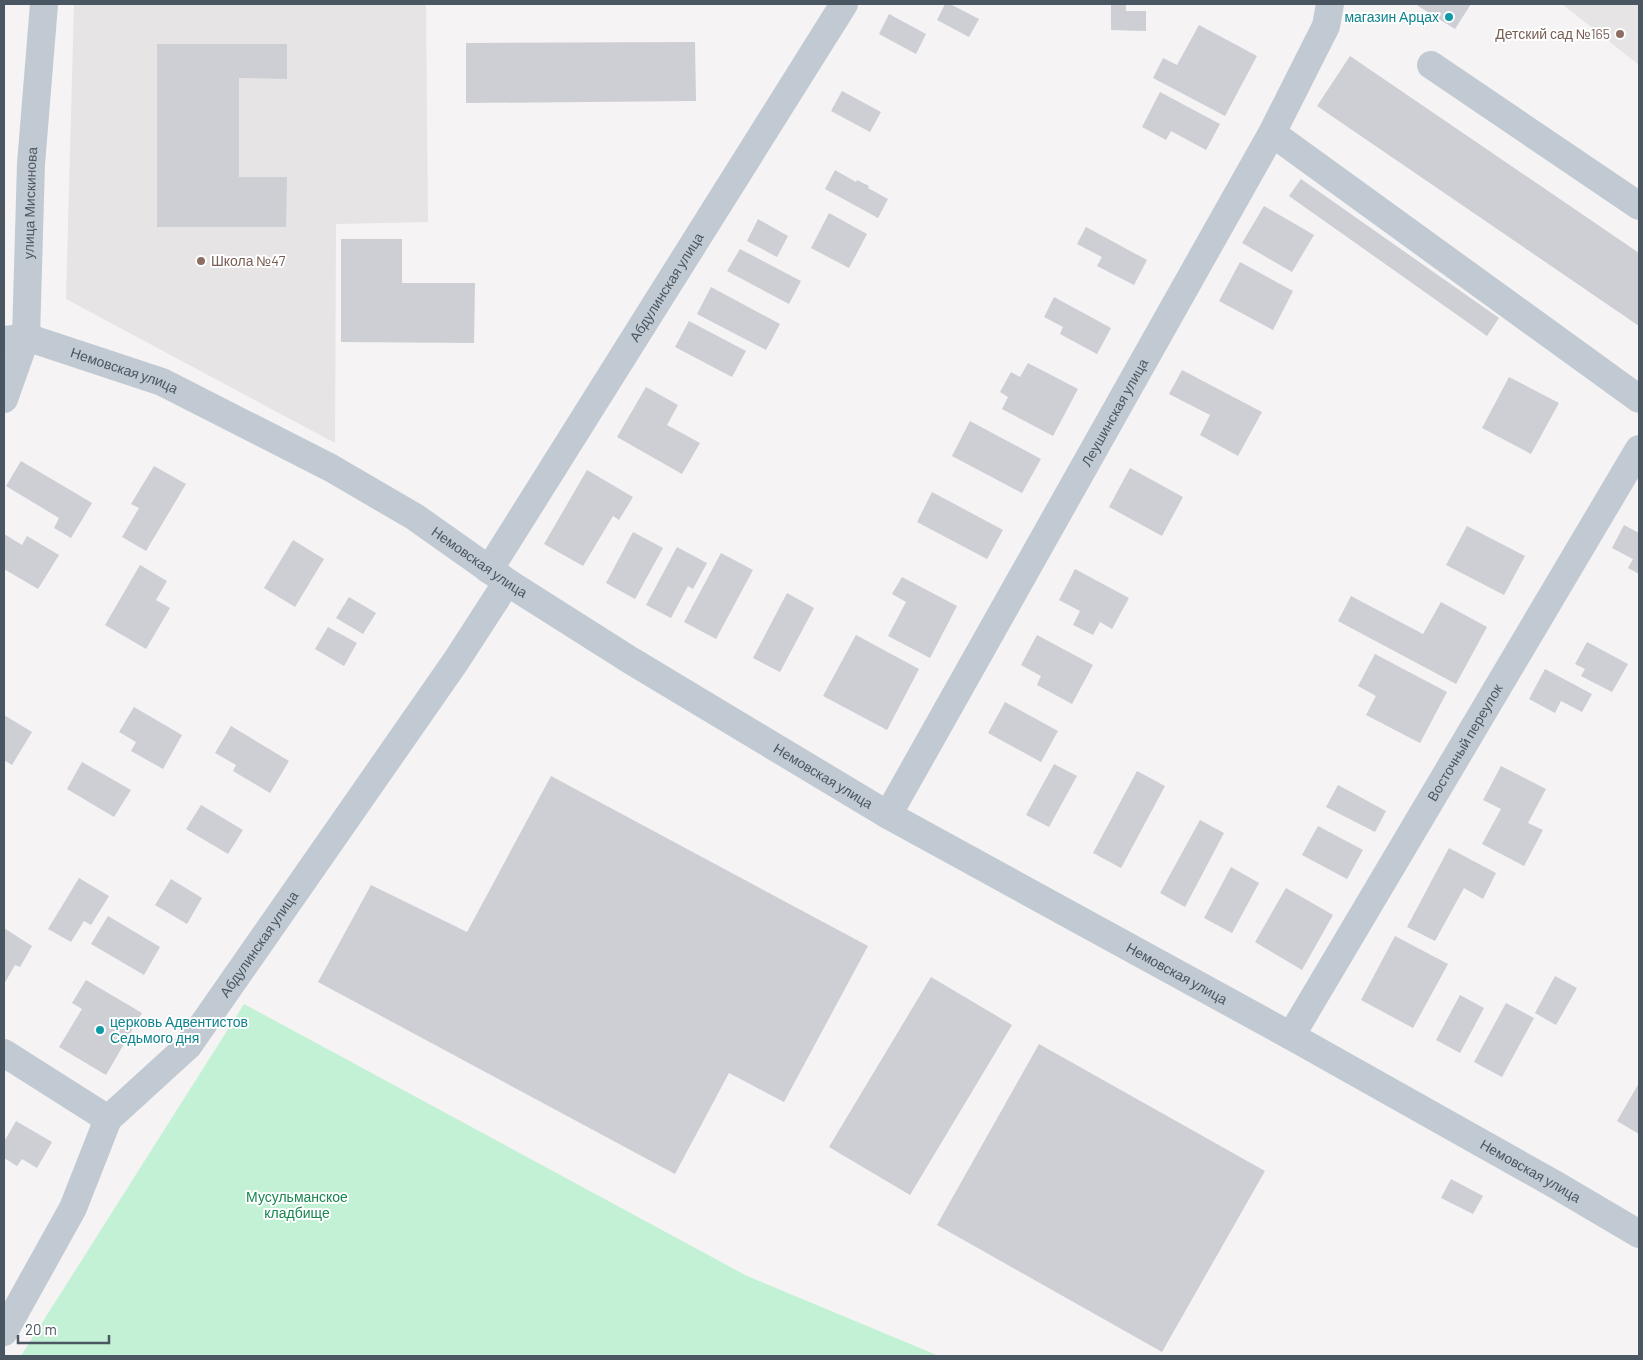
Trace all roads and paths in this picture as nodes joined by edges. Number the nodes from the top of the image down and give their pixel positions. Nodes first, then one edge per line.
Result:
1 (44, 4) edge
2 (844, 4) edge
3 (1330, 4) edge
4 (1432, 65) dead end
5 (1272, 133) junction
6 (1639, 206) edge
7 (15, 338) edge
8 (4, 399) edge
9 (1639, 399) edge
10 (1639, 449) edge
11 (498, 576) junction
12 (888, 815) junction
13 (1291, 1036) junction
14 (4, 1053) edge
15 (108, 1119) junction
16 (1639, 1234) edge
17 (4, 1332) edge

1 - 7 street, улица Мискинова
2 - 11 street, Абдулинская улица
3 - 5 street, Леушинская улица
4 - 6 street
5 - 9 street
5 - 12 street, Леушинская улица
7 - 8 street, улица Мискинова
7 - 11 street, Немовская улица
10 - 13 street, Восточный переулок
11 - 12 street, Немовская улица
11 - 15 street, Абдулинская улица
12 - 13 street, Немовская улица
13 - 16 street, Немовская улица
14 - 15 street
15 - 17 street, Абдулинская улица

